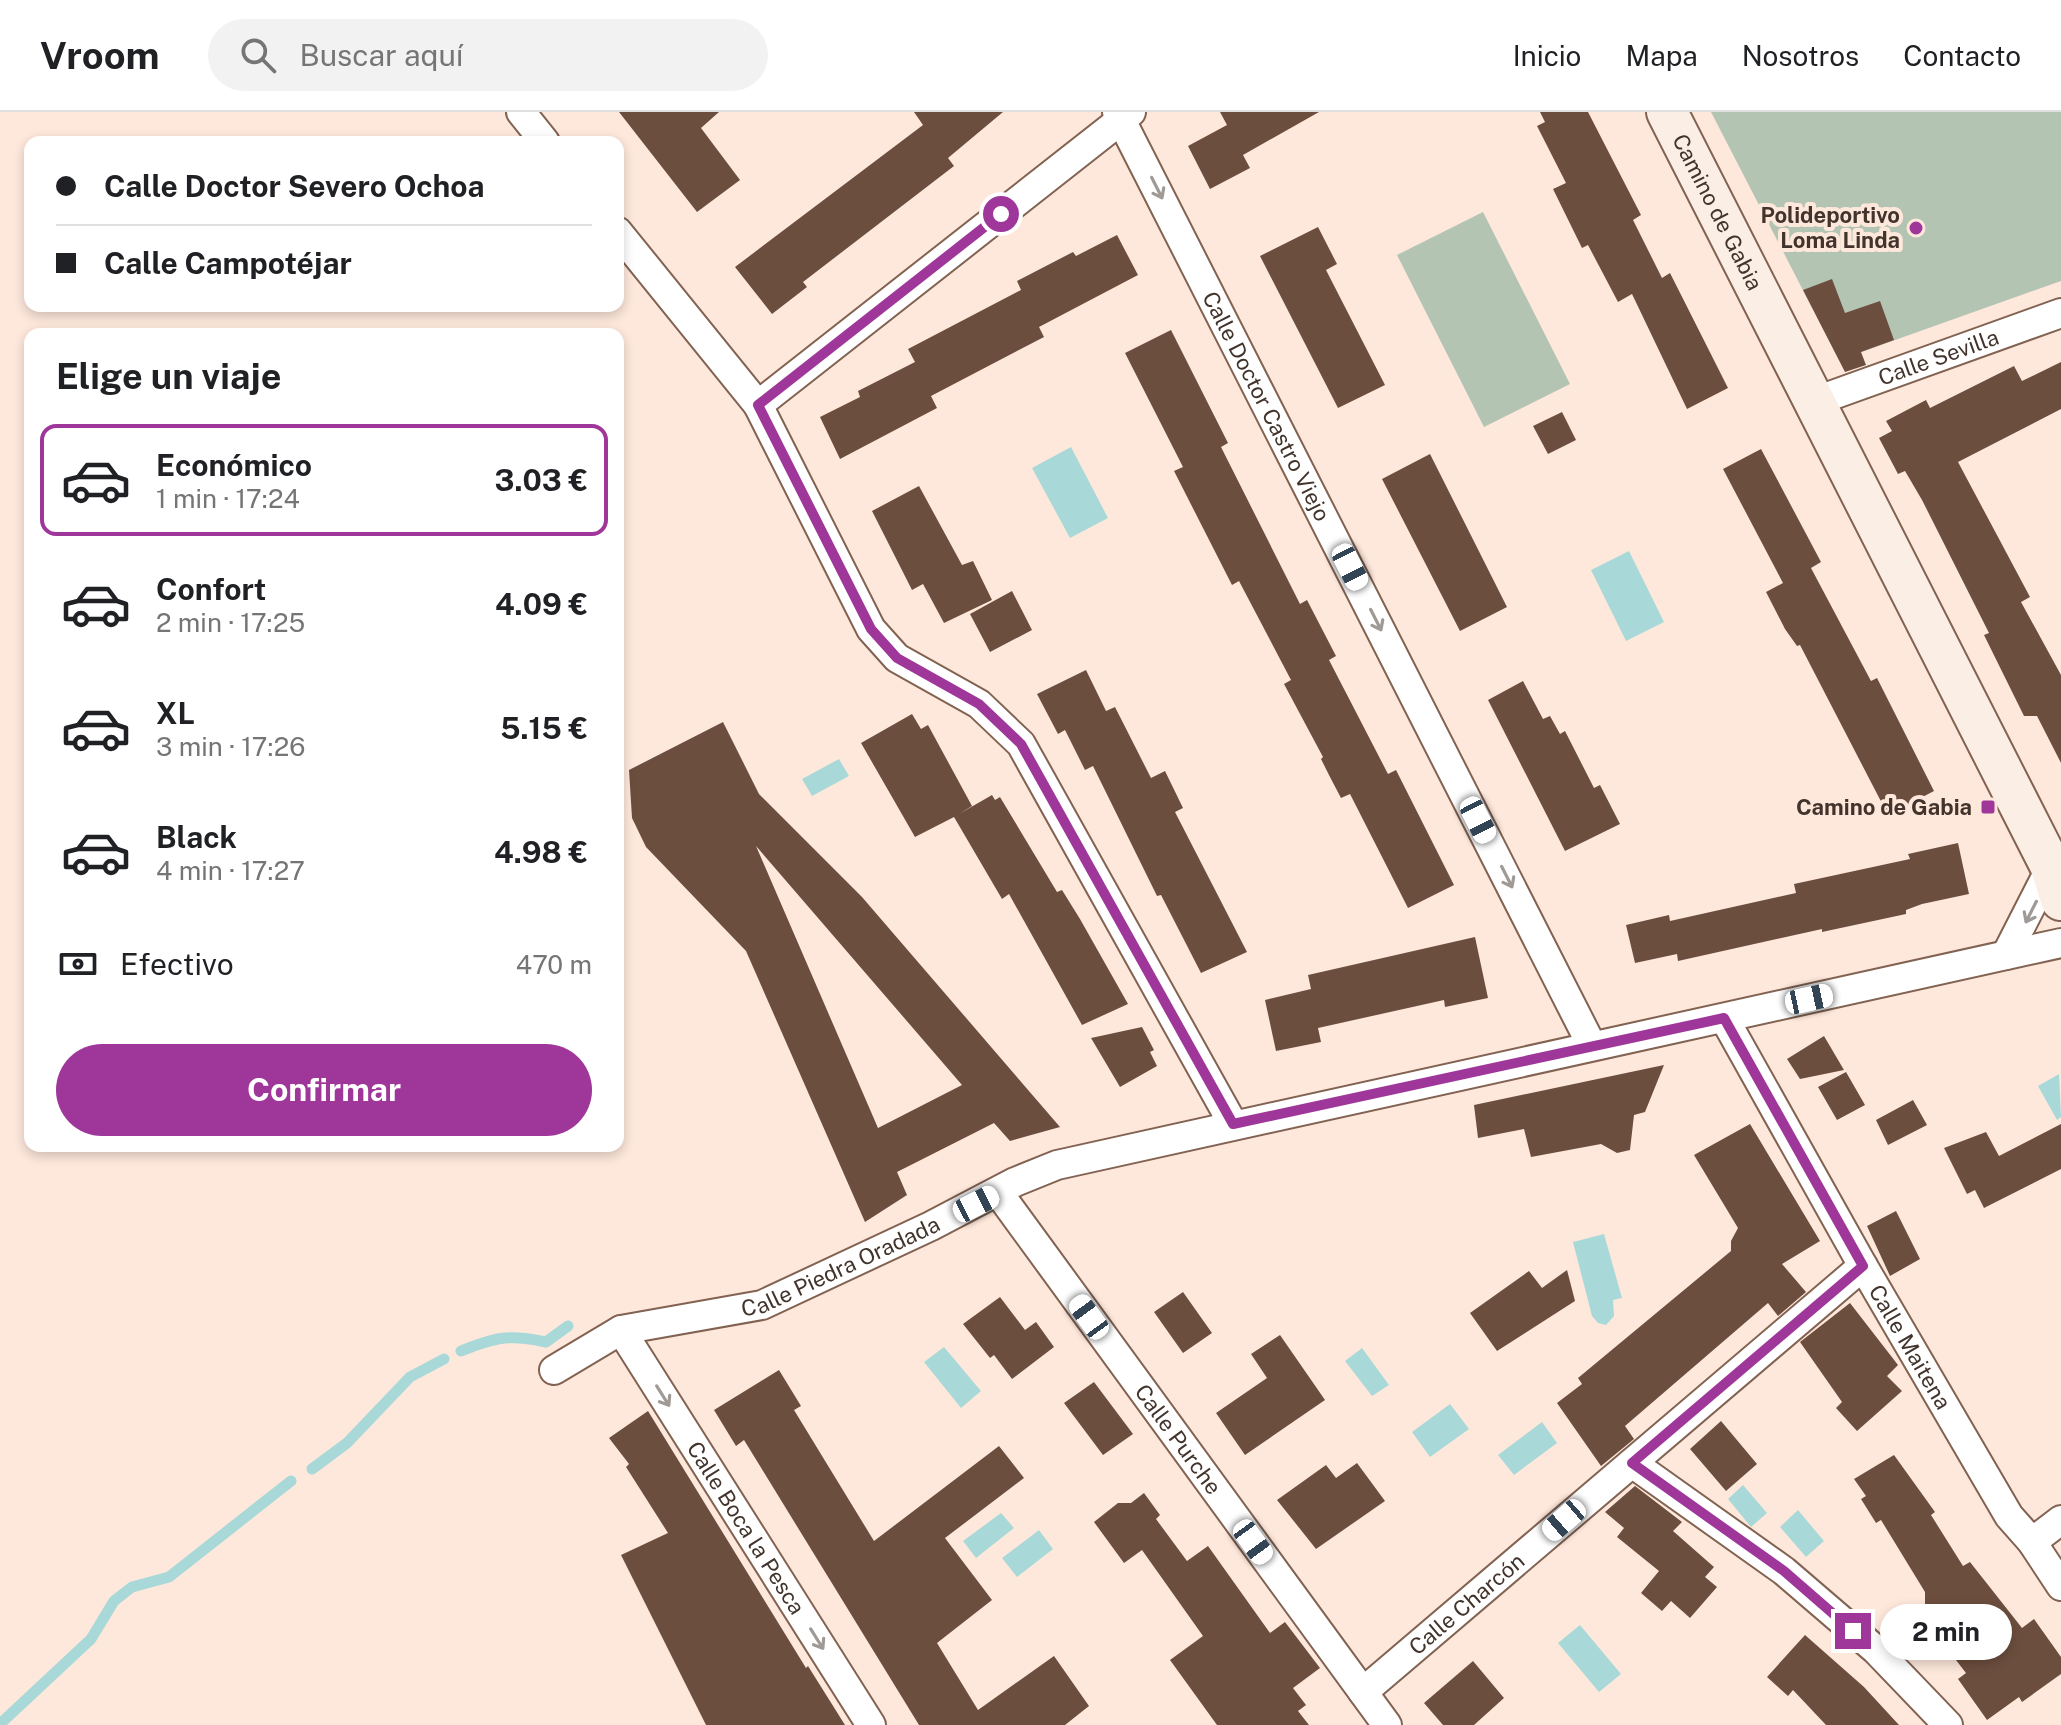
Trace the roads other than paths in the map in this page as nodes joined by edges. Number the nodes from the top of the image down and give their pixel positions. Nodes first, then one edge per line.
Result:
1 (521, 112) edge
2 (1667, 112) edge
3 (1123, 114) edge
4 (540, 136) edge
5 (624, 239) edge
6 (2061, 313) edge
7 (1816, 401) junction
8 (758, 405) junction
9 (2058, 882) edge
10 (2061, 943) edge
11 (2006, 955) junction
12 (1724, 1018) junction
13 (1591, 1044) junction
14 (1233, 1124) junction
15 (998, 1192) junction
16 (1863, 1266) junction
17 (621, 1330) junction
18 (554, 1370) dead end
19 (1632, 1463) junction
20 (2061, 1520) edge
21 (2032, 1542) junction
22 (2061, 1586) edge
23 (1363, 1692) junction
24 (871, 1725) edge
25 (1387, 1725) edge
26 (1948, 1725) edge

1 - 4 street
2 - 7 street, Camino de Gabia
3 - 8 street
3 -> 13 street, Calle Doctor Castro Viejo
5 - 8 street
6 - 7 street, Calle Sevilla
7 - 9 street, Camino de Gabia
8 - 14 street
9 -> 11 street, Camino de Gabia
10 - 11 street, Calle Piedra Oradada
11 - 12 street, Calle Piedra Oradada
12 - 13 street, Calle Piedra Oradada
12 - 16 street, Calle Maitena
13 - 14 street, Calle Piedra Oradada
14 - 15 street, Calle Piedra Oradada
15 - 17 street, Calle Piedra Oradada
15 - 23 street, Calle Purche
16 - 19 street, Calle Charcón
16 - 21 street, Calle Maitena
17 - 18 street, Calle Piedra Oradada
17 -> 24 street, Calle Boca la Pesca
19 - 23 street, Calle Charcón
19 - 26 street
20 - 21 street
21 - 22 street, Calle Maitena
23 - 25 street, Calle Purche

